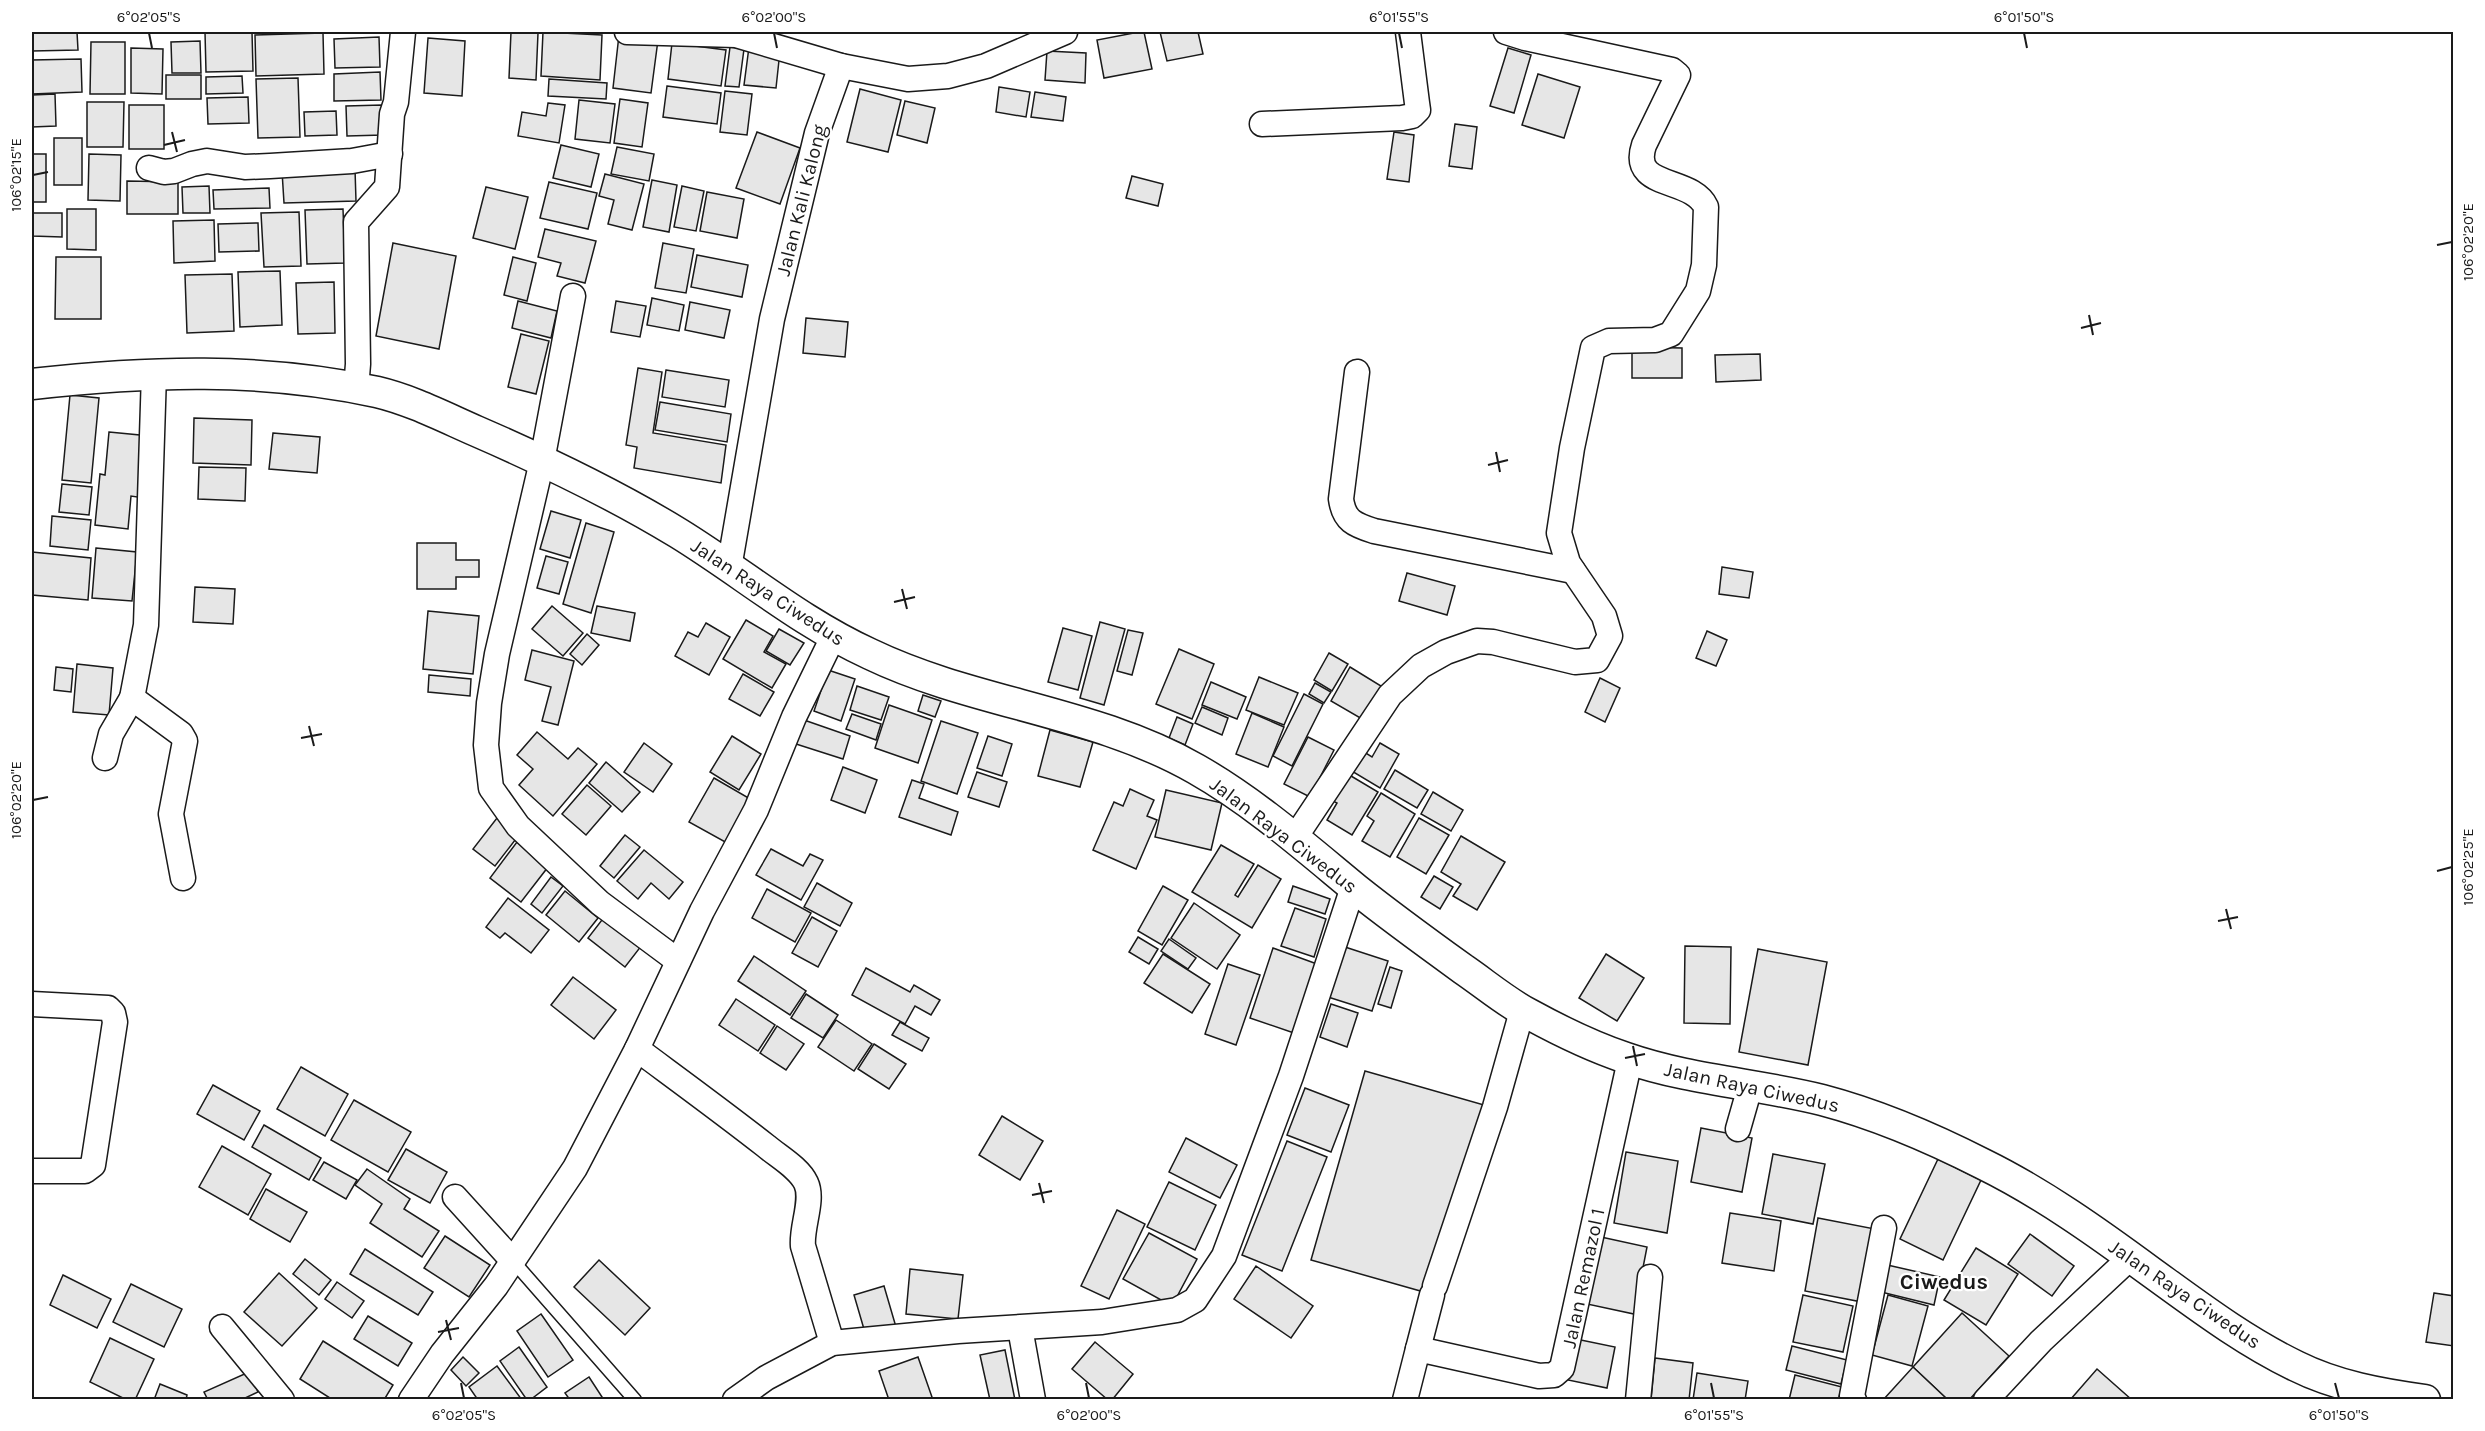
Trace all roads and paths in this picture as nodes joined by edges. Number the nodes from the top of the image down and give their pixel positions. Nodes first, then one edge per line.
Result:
1 (403, 32) edge
2 (627, 32) edge
3 (1065, 32) edge
4 (1408, 32) edge
5 (1506, 32) edge
6 (842, 66) junction
7 (1262, 124) dead end
8 (390, 154) junction
9 (149, 168) dead end
10 (573, 296) dead end
11 (1357, 372) dead end
12 (154, 373) junction
13 (32, 384) edge
14 (356, 389) junction
15 (542, 461) junction
16 (729, 568) junction
17 (1573, 571) junction
18 (833, 637) junction
19 (132, 698) junction
20 (105, 758) dead end
21 (1294, 839) junction
22 (183, 878) dead end
23 (1353, 887) junction
24 (678, 961) junction
25 (32, 1004) edge
26 (1522, 1011) junction
27 (637, 1049) junction
28 (1630, 1060) junction
29 (1750, 1087) junction
30 (1738, 1129) dead end
31 (32, 1171) edge
32 (455, 1197) dead end
33 (1884, 1228) dead end
34 (2131, 1257) junction
35 (513, 1261) junction
36 (1650, 1277) dead end
37 (222, 1327) dead end
38 (1020, 1328) junction
39 (832, 1343) junction
40 (1418, 1349) junction
41 (282, 1400) edge
42 (411, 1400) edge
43 (635, 1400) edge
44 (735, 1400) edge
45 (1033, 1400) edge
46 (1405, 1400) edge
47 (1638, 1400) edge
48 (1854, 1400) edge
49 (1986, 1400) edge
50 (2425, 1400) edge

1 - 8 street
2 - 6 street
3 - 6 street
4 - 7 street
5 - 17 street
6 - 16 street, Jalan Kali Kalong
8 - 9 street
8 - 14 street
10 - 15 street
11 - 17 street
12 - 13 street, Jalan Raya Ciwedus
12 - 14 street, Jalan Raya Ciwedus
12 - 19 street
14 - 15 street, Jalan Raya Ciwedus
15 - 16 street, Jalan Raya Ciwedus
15 - 24 street
16 - 18 street, Jalan Raya Ciwedus
17 - 21 street
18 - 21 street, Jalan Raya Ciwedus
18 - 24 street
19 - 20 street
19 - 22 street
21 - 23 street, Jalan Raya Ciwedus
23 - 26 street, Jalan Raya Ciwedus
23 - 38 street
24 - 27 street
25 - 31 street
26 - 28 street, Jalan Raya Ciwedus
26 - 40 street
27 - 35 street
27 - 39 street
28 - 29 street, Jalan Raya Ciwedus
28 - 40 street, Jalan Remazol 1
29 - 30 street
29 - 34 street, Jalan Raya Ciwedus
32 - 35 street
33 - 48 street
34 - 49 street
34 - 50 street, Jalan Raya Ciwedus
35 - 42 street
35 - 43 lane
36 - 47 street
37 - 41 street
38 - 39 street
38 - 45 street
39 - 44 street
40 - 46 street

